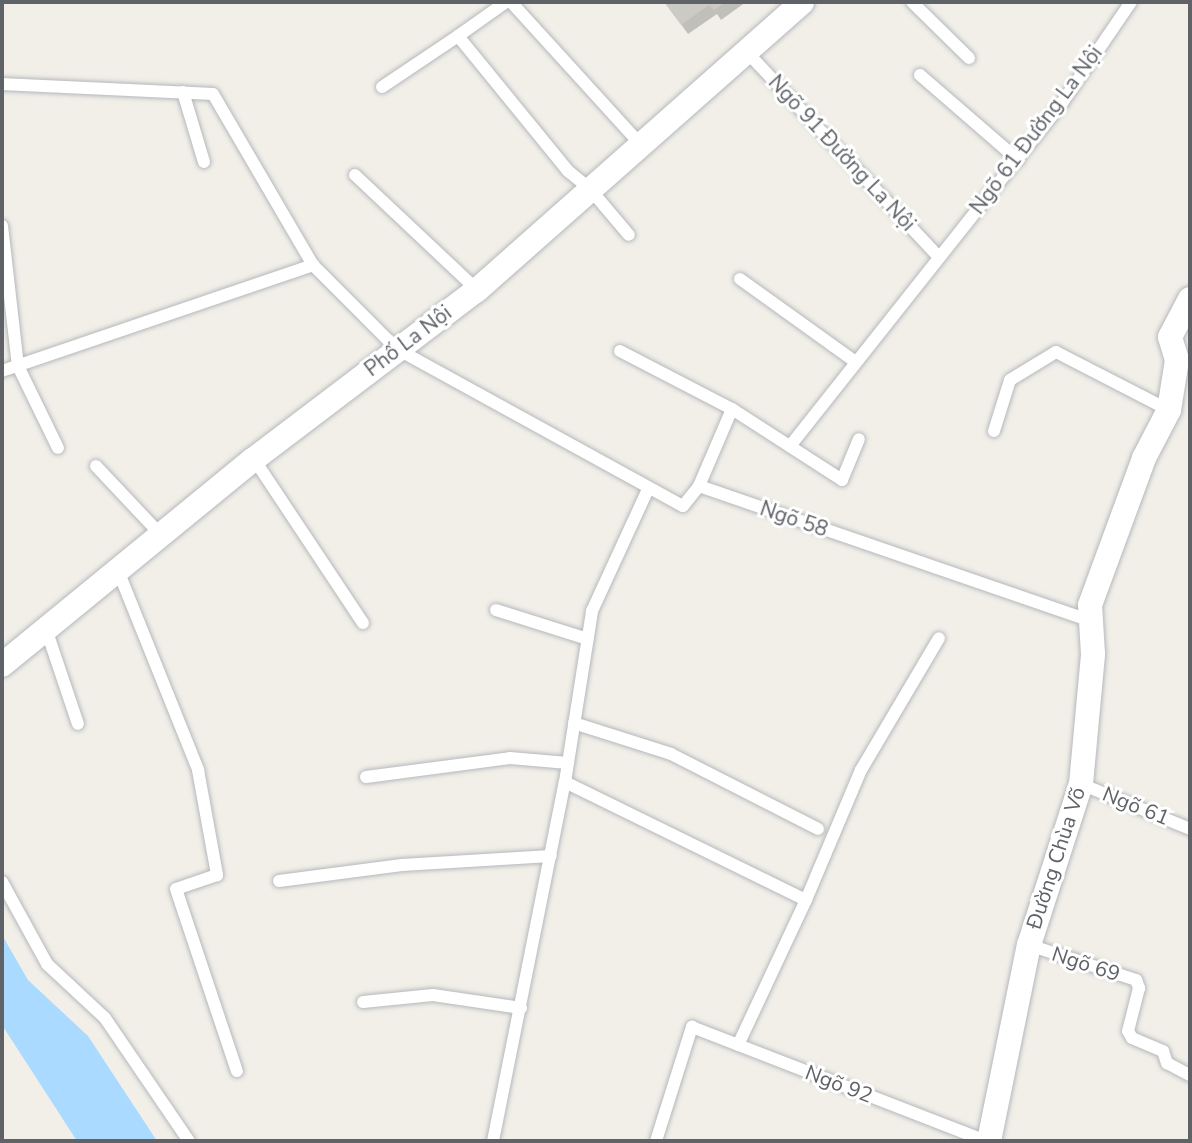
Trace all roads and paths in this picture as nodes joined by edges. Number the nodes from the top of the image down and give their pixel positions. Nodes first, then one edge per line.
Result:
1 (509, 2) edge
2 (802, 2) edge
3 (912, 2) edge
4 (1131, 2) edge
5 (458, 36) junction
6 (747, 51) junction
7 (968, 58) dead end
8 (920, 75) dead end
9 (2, 84) edge
10 (382, 87) dead end
11 (183, 92) junction
12 (641, 145) junction
13 (1018, 160) junction
14 (204, 162) dead end
15 (355, 175) dead end
16 (590, 189) junction
17 (2, 226) edge
18 (629, 235) dead end
19 (938, 256) junction
20 (313, 265) junction
21 (740, 279) dead end
22 (477, 290) junction
23 (1190, 299) edge
24 (397, 349) junction
25 (621, 351) dead end
26 (854, 361) junction
27 (1183, 364) edge
28 (18, 366) junction
29 (2, 370) edge
30 (732, 409) junction
31 (1169, 410) junction
32 (994, 431) dead end
33 (859, 439) dead end
34 (790, 446) junction
35 (58, 448) dead end
36 (254, 459) junction
37 (96, 466) dead end
38 (699, 486) junction
39 (648, 489) junction
40 (160, 534) junction
41 (116, 568) junction
42 (496, 610) dead end
43 (1088, 620) junction
44 (363, 622) dead end
45 (46, 629) junction
46 (939, 638) dead end
47 (588, 639) junction
48 (2, 665) edge
49 (574, 723) junction
50 (78, 724) dead end
51 (568, 763) junction
52 (366, 777) dead end
53 (565, 782) junction
54 (1081, 784) junction
55 (818, 828) dead end
56 (1190, 829) edge
57 (551, 856) junction
58 (279, 881) dead end
59 (2, 882) edge
60 (806, 900) junction
61 (1029, 945) junction
62 (363, 1002) dead end
63 (521, 1008) junction
64 (738, 1045) junction
65 (237, 1071) dead end
66 (1190, 1075) edge
67 (189, 1141) edge
68 (493, 1141) edge
69 (656, 1141) edge
70 (987, 1141) edge

1 - 5 lane
1 - 12 lane
2 - 6 street, Phố La Nội
3 - 7 lane
4 - 13 lane, Ngõ 61 Đường La Nội
5 - 10 lane
5 - 16 lane
6 - 12 street, Phố La Nội
6 - 19 lane, Ngõ 91 Đường La Nội
8 - 13 lane
9 - 11 lane
11 - 14 lane
11 - 20 lane
12 - 16 street, Phố La Nội
13 - 19 lane, Ngõ 61 Đường La Nội
15 - 22 lane
16 - 18 lane
16 - 22 street, Phố La Nội
17 - 28 lane
19 - 26 lane, Ngõ 61 Đường La Nội
20 - 24 lane
20 - 28 lane
21 - 26 lane
22 - 24 street, Phố La Nội
23 - 27 street, Đường Chùa Võ
24 - 36 street, Phố La Nội
24 - 39 lane
25 - 30 lane
26 - 34 lane, Ngõ 61 Đường La Nội
27 - 31 street, Đường Chùa Võ
28 - 29 lane
28 - 35 lane
30 - 34 lane
30 - 38 lane
31 - 32 lane
31 - 43 street, Đường Chùa Võ
33 - 34 lane
36 - 40 street, Phố La Nội
36 - 44 lane
37 - 40 lane
38 - 39 lane
38 - 43 lane, Ngõ 58
39 - 47 lane
40 - 41 street, Phố La Nội
41 - 45 street, Phố La Nội
41 - 65 lane
42 - 47 lane
43 - 54 street, Đường Chùa Võ
45 - 48 street, Phố La Nội
45 - 50 lane
46 - 60 lane
47 - 49 lane
49 - 51 lane
49 - 55 lane
51 - 52 lane
51 - 53 lane
53 - 57 lane
53 - 60 lane
54 - 56 lane, Ngõ 61
54 - 61 street, Đường Chùa Võ
57 - 58 lane
57 - 63 lane
59 - 67 lane
60 - 64 lane
61 - 66 lane, Ngõ 69
61 - 70 street, Đường Chùa Võ
62 - 63 lane
63 - 68 lane
64 - 69 lane, Ngõ 92
64 - 70 lane, Ngõ 92

